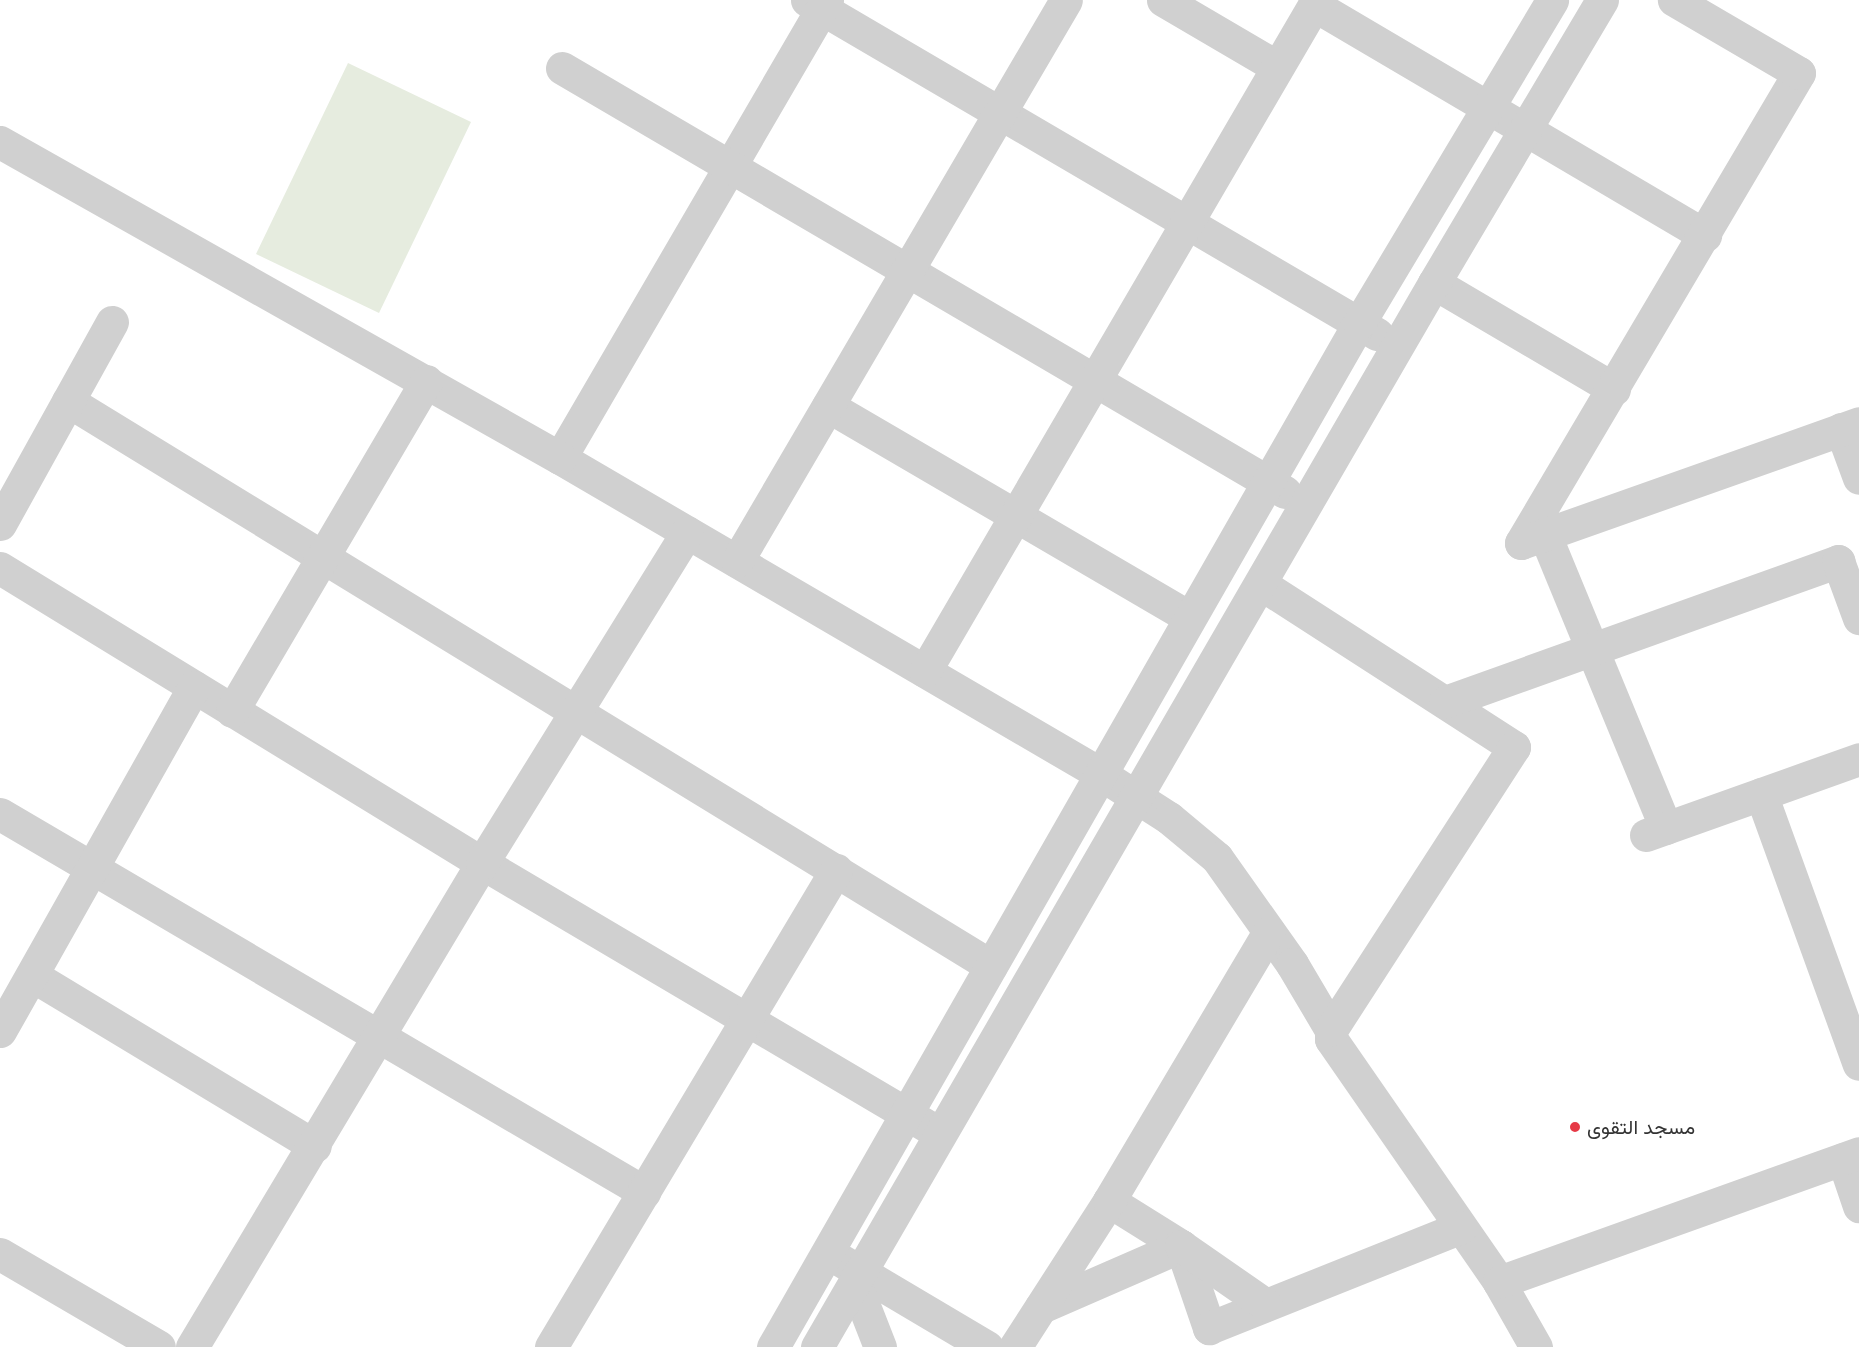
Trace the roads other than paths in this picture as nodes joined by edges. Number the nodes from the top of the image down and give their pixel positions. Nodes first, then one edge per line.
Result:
1 (1066, 0) edge
2 (1163, 0) edge
3 (1552, 0) edge
4 (1602, 0) edge
5 (1674, 0) edge
6 (819, 3) edge
7 (1315, 3) edge
8 (1277, 67) junction
9 (562, 68) dead end
10 (1487, 107) junction
11 (999, 113) junction
12 (1524, 129) junction
13 (0, 142) edge
14 (730, 166) junction
15 (1187, 222) junction
16 (1705, 235) junction
17 (908, 270) junction
18 (1434, 283) junction
19 (111, 322) dead end
20 (1359, 323) junction
21 (1397, 346) junction
22 (1095, 380) junction
23 (426, 381) junction
24 (1614, 389) junction
25 (68, 401) junction
26 (828, 406) junction
27 (1850, 426) edge
28 (560, 458) junction
29 (1859, 478) edge
30 (1267, 481) junction
31 (1306, 504) junction
32 (1016, 515) junction
33 (0, 524) edge
34 (687, 532) junction
35 (1545, 535) junction
36 (323, 556) junction
37 (737, 561) junction
38 (0, 568) edge
39 (1261, 584) junction
40 (1189, 617) junction
41 (1859, 618) edge
42 (1592, 649) junction
43 (925, 671) junction
44 (194, 687) junction
45 (1445, 702) junction
46 (232, 711) junction
47 (578, 711) junction
48 (1859, 759) edge
49 (1099, 773) junction
50 (1761, 794) junction
51 (1139, 798) junction
52 (0, 814) edge
53 (482, 863) junction
54 (94, 869) junction
55 (836, 870) junction
56 (1269, 932) junction
57 (991, 966) junction
58 (33, 976) junction
59 (744, 1020) junction
60 (1331, 1030) junction
61 (0, 1031) edge
62 (380, 1038) junction
63 (1859, 1064) edge
64 (907, 1116) junction
65 (942, 1134) junction
66 (315, 1146) junction
67 (1851, 1156) edge
68 (644, 1192) junction
69 (1108, 1201) junction
70 (1859, 1206) edge
71 (1461, 1227) junction
72 (1181, 1246) junction
73 (827, 1253) junction
74 (0, 1254) edge
75 (858, 1277) junction
76 (1499, 1282) junction
77 (1266, 1305) junction
78 (1041, 1307) junction
79 (159, 1347) edge
80 (192, 1347) edge
81 (551, 1347) edge
82 (773, 1347) edge
83 (817, 1347) edge
84 (880, 1347) edge
85 (987, 1347) edge
86 (1015, 1347) edge
87 (1536, 1347) edge

1 - 11 street
2 - 8 street
3 - 10 street
4 - 12 street
5 - 16 street
6 - 11 street
6 - 14 street
7 - 8 street
7 - 10 street
8 - 15 street
9 - 14 street
10 - 12 street
10 - 20 street
11 - 15 street
11 - 17 street
12 - 16 street
12 - 18 street
13 - 23 street
14 - 17 street
14 - 28 street
15 - 20 street
15 - 22 street
16 - 24 street
17 - 22 street
17 - 26 street
18 - 21 street
18 - 24 street
19 - 25 street
20 - 21 street
20 - 30 street
21 - 31 street
22 - 30 street
22 - 32 street
23 - 28 street
23 - 36 street
24 - 35 street
25 - 33 street
25 - 36 street
26 - 32 street
26 - 37 street
27 - 29 street
27 - 35 street
28 - 34 street
30 - 31 street
30 - 40 street
31 - 39 street
32 - 40 street
32 - 43 street
34 - 37 street
34 - 47 street
35 - 42 street
36 - 46 street
36 - 47 street
37 - 43 street
38 - 44 street
39 - 45 street
39 - 51 street
40 - 49 street
41 - 42 street
42 - 45 street
42 - 50 street
43 - 49 street
44 - 46 street
44 - 54 street
45 - 60 street
46 - 53 street
47 - 53 street
47 - 55 street
48 - 50 street
49 - 51 street
49 - 57 street
50 - 63 street
51 - 56 street
51 - 65 street
52 - 54 street
53 - 59 street
53 - 62 street
54 - 58 street
54 - 62 street
55 - 57 street
55 - 59 street
56 - 60 street
56 - 69 street
57 - 64 street
58 - 61 street
58 - 66 street
59 - 64 street
59 - 68 street
60 - 71 street
62 - 66 street
62 - 68 street
64 - 65 street
64 - 73 street
65 - 75 street
66 - 80 street
67 - 70 street
67 - 76 street
68 - 81 street
69 - 72 street
69 - 78 street
71 - 76 street
71 - 77 street
72 - 77 street
72 - 77 street
72 - 78 street
73 - 75 street
73 - 82 street
74 - 79 street
75 - 83 street
75 - 84 street
75 - 85 street
76 - 87 street
78 - 86 street

